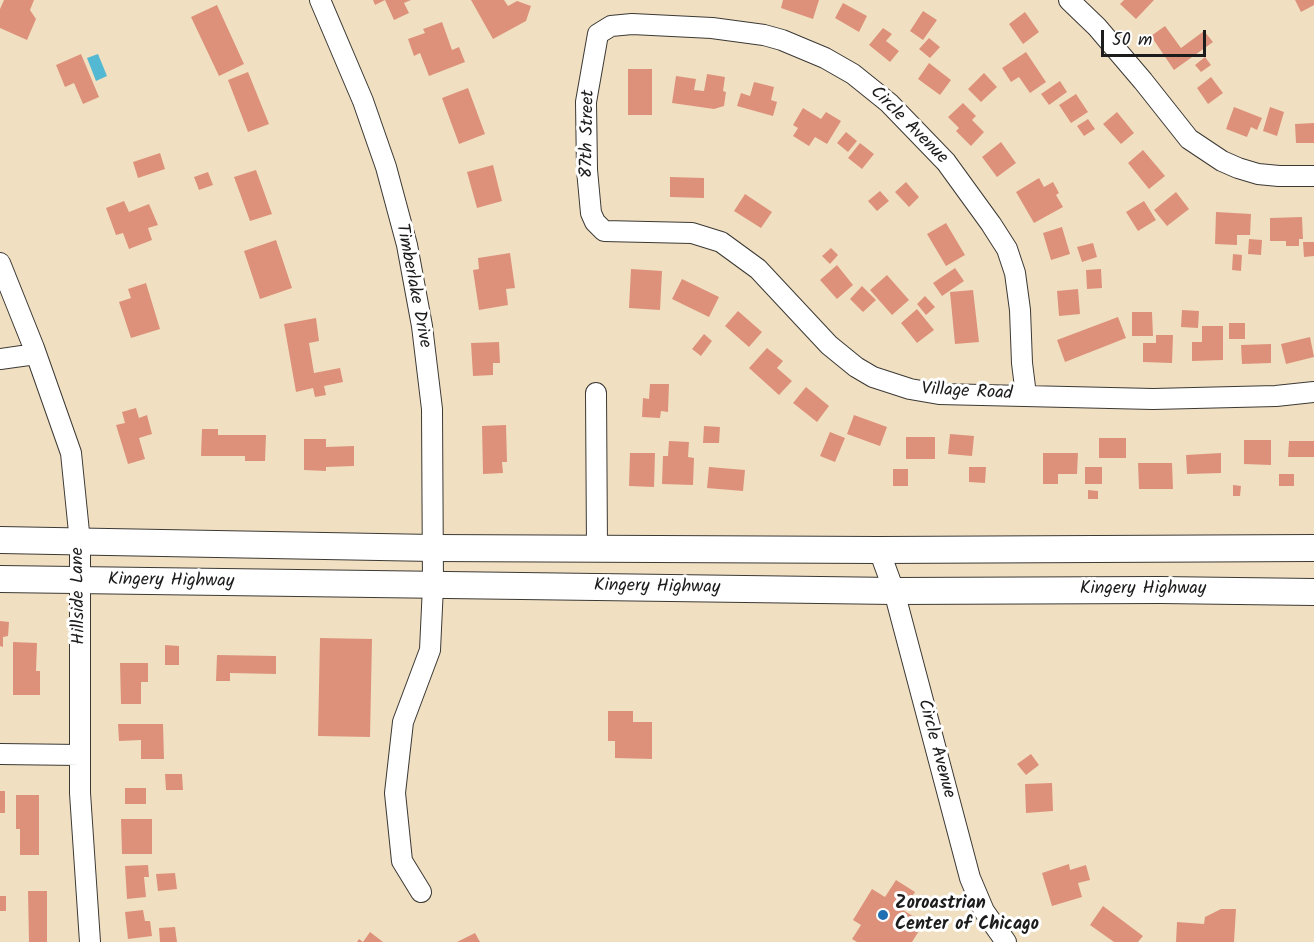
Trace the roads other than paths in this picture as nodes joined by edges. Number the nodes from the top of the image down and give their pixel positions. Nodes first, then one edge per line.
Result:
1 (320, 0) edge
2 (1069, 0) edge
3 (598, 34) joint
4 (1314, 176) edge
5 (604, 231) joint
6 (0, 263) edge
7 (36, 354) junction
8 (0, 359) edge
9 (1314, 392) edge
10 (596, 393) dead end
11 (1026, 395) junction
12 (0, 540) edge
13 (80, 542) junction
14 (433, 548) junction
15 (597, 548) junction
16 (1314, 549) edge
17 (879, 550) junction
18 (0, 579) edge
19 (80, 580) junction
20 (433, 586) junction
21 (894, 591) junction
22 (1314, 592) edge
23 (0, 754) edge
24 (80, 755) junction
25 (421, 892) dead end
26 (90, 942) edge
27 (1006, 942) edge

1 - 14 street, Timberlake Drive
2 - 4 street
3 - 5 street, 87th Street
3 - 11 street, Circle Avenue
5 - 11 street, Village Road
6 - 7 street, Hillside Lane
7 - 8 street
7 - 13 street, Hillside Lane
9 - 11 street, Village Road
10 - 15 street
12 - 13 main road
13 - 14 main road
13 - 19 street, Hillside Lane
14 - 15 main road
14 - 20 street, Timberlake Drive
15 - 17 main road
16 - 17 main road
17 - 21 street, Circle Avenue
18 - 19 main road, Kingery Highway
19 - 20 main road, Kingery Highway
19 - 24 street, Hillside Lane
20 - 21 main road, Kingery Highway
20 - 25 street, Timberlake Drive
21 - 22 main road, Kingery Highway
21 - 27 street, Circle Avenue
23 - 24 street
24 - 26 street, Hillside Lane

